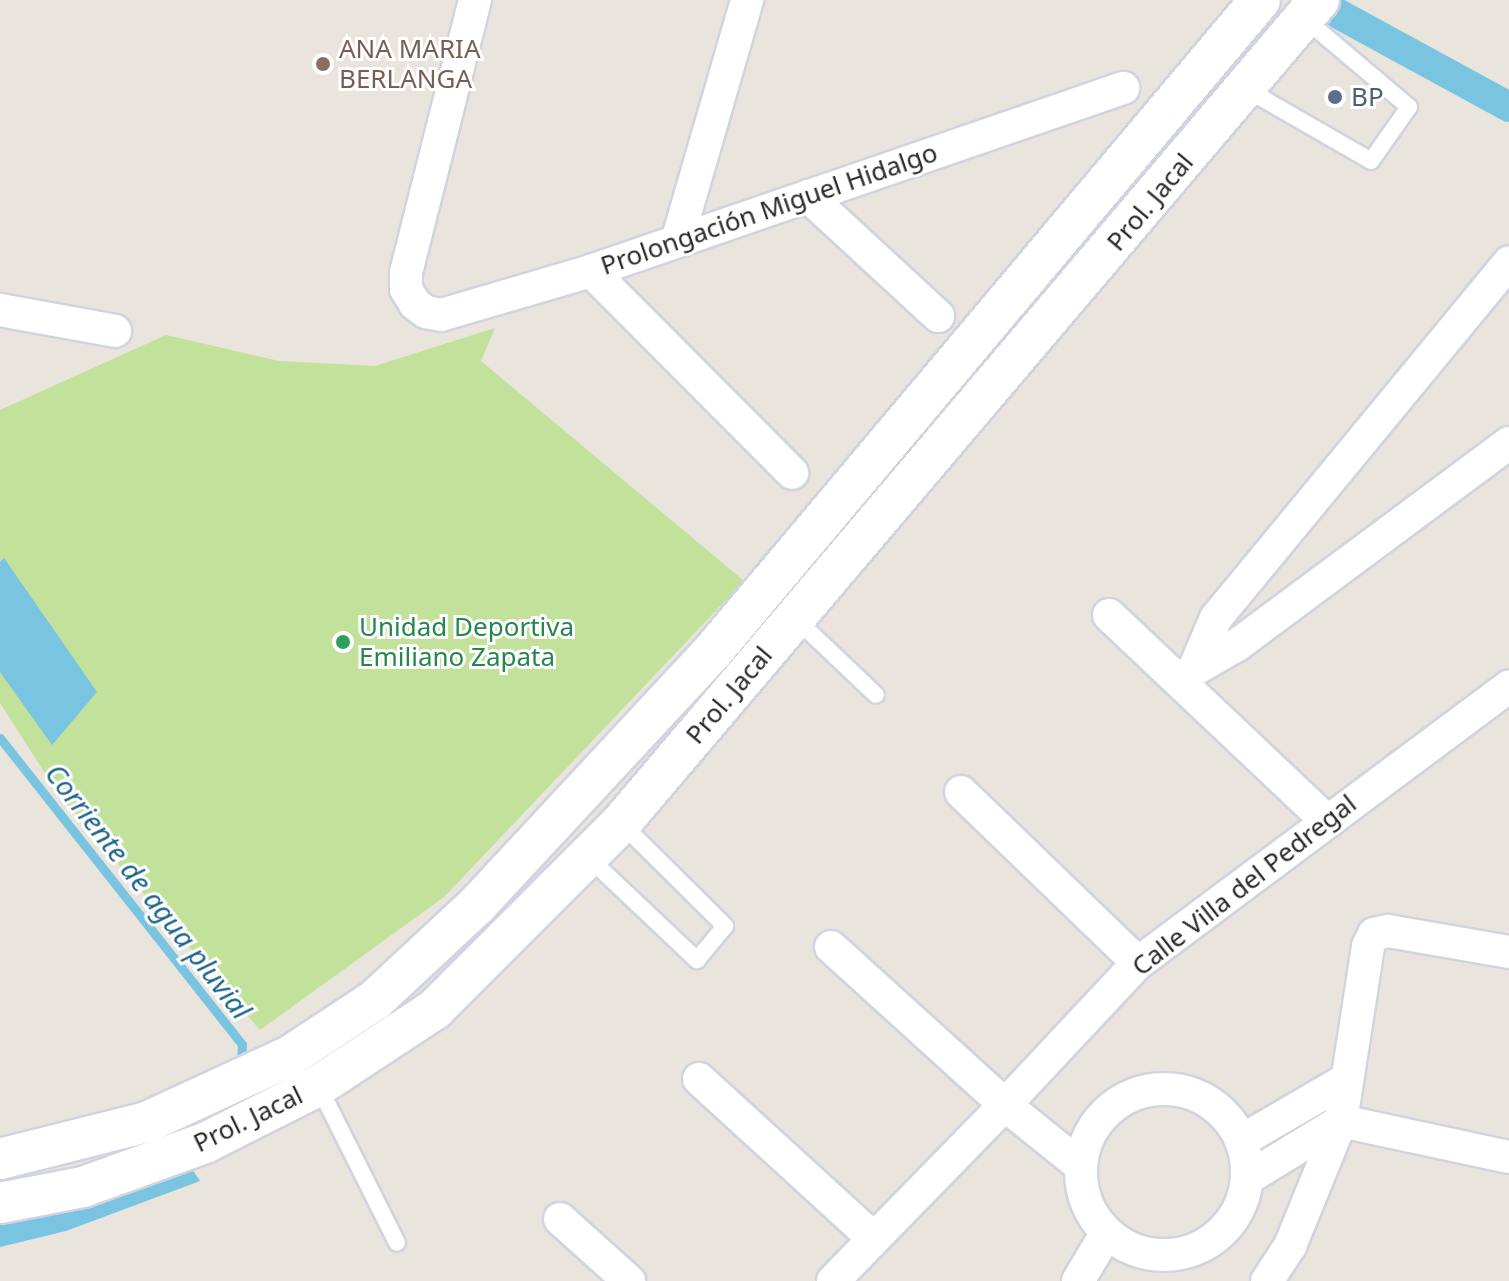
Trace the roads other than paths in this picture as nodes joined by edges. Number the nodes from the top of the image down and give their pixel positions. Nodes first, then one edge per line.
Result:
1 (475, 0) edge
2 (747, 0) edge
3 (1260, 0) edge
4 (1312, 9) edge
5 (1123, 88) dead end
6 (1246, 89) junction
7 (808, 196) junction
8 (678, 238) junction
9 (1509, 262) edge
10 (591, 271) junction
11 (0, 310) edge
12 (938, 316) dead end
13 (115, 331) dead end
14 (1509, 443) edge
15 (792, 473) dead end
16 (1109, 615) dead end
17 (796, 618) junction
18 (713, 651) junction
19 (1187, 674) junction
20 (741, 680) junction
21 (1509, 686) edge
22 (876, 695) dead end
23 (961, 792) dead end
24 (1326, 820) junction
25 (621, 823) junction
26 (589, 858) junction
27 (831, 947) dead end
28 (1509, 952) edge
29 (1138, 963) junction
30 (699, 1079) dead end
31 (1346, 1080) junction
32 (318, 1086) junction
33 (1005, 1105) junction
34 (1341, 1121) junction
35 (1241, 1141) junction
36 (1509, 1157) edge
37 (0, 1159) edge
38 (1081, 1166) junction
39 (1248, 1178) junction
40 (0, 1203) edge
41 (560, 1219) dead end
42 (1106, 1234) junction
43 (873, 1238) junction
44 (397, 1243) dead end
45 (1158, 1269) edge
46 (629, 1281) edge
47 (833, 1281) edge
48 (1078, 1281) edge
49 (1267, 1281) edge

1 - 10 street, Prolongación Miguel Hidalgo
2 - 8 street
3 - 18 street, Prol. Jacal
4 - 6 street, Prol. Jacal
4 - 6 lane
5 - 7 street, Prolongación Miguel Hidalgo
6 - 17 street, Prol. Jacal
7 - 8 street, Prolongación Miguel Hidalgo
7 - 12 street
8 - 10 street, Prolongación Miguel Hidalgo
9 - 19 street
10 - 15 street
11 - 13 street
14 - 19 street
16 - 19 street
17 - 20 street, Prol. Jacal
17 - 22 lane
18 - 20 street
18 - 37 street, Prol. Jacal
19 - 24 street
20 - 25 street, Prol. Jacal
21 - 24 street, Calle Villa del Pedregal
23 - 29 street
24 - 29 street, Calle Villa del Pedregal
25 - 26 street, Prol. Jacal
25 - 26 lane
26 - 32 street, Prol. Jacal
27 - 33 street
28 - 31 street
29 - 33 street, Calle Villa del Pedregal
30 - 43 street
31 - 34 street
31 - 35 street
32 - 40 street, Prol. Jacal
32 - 44 lane
33 - 38 street
33 - 43 street, Calle Villa del Pedregal
34 - 36 street
34 - 39 street
34 - 49 street
35 - 38 street
35 - 39 street
38 - 42 street
39 - 45 street
41 - 46 street
42 - 45 street
42 - 48 street
43 - 47 street, Calle Villa del Pedregal

